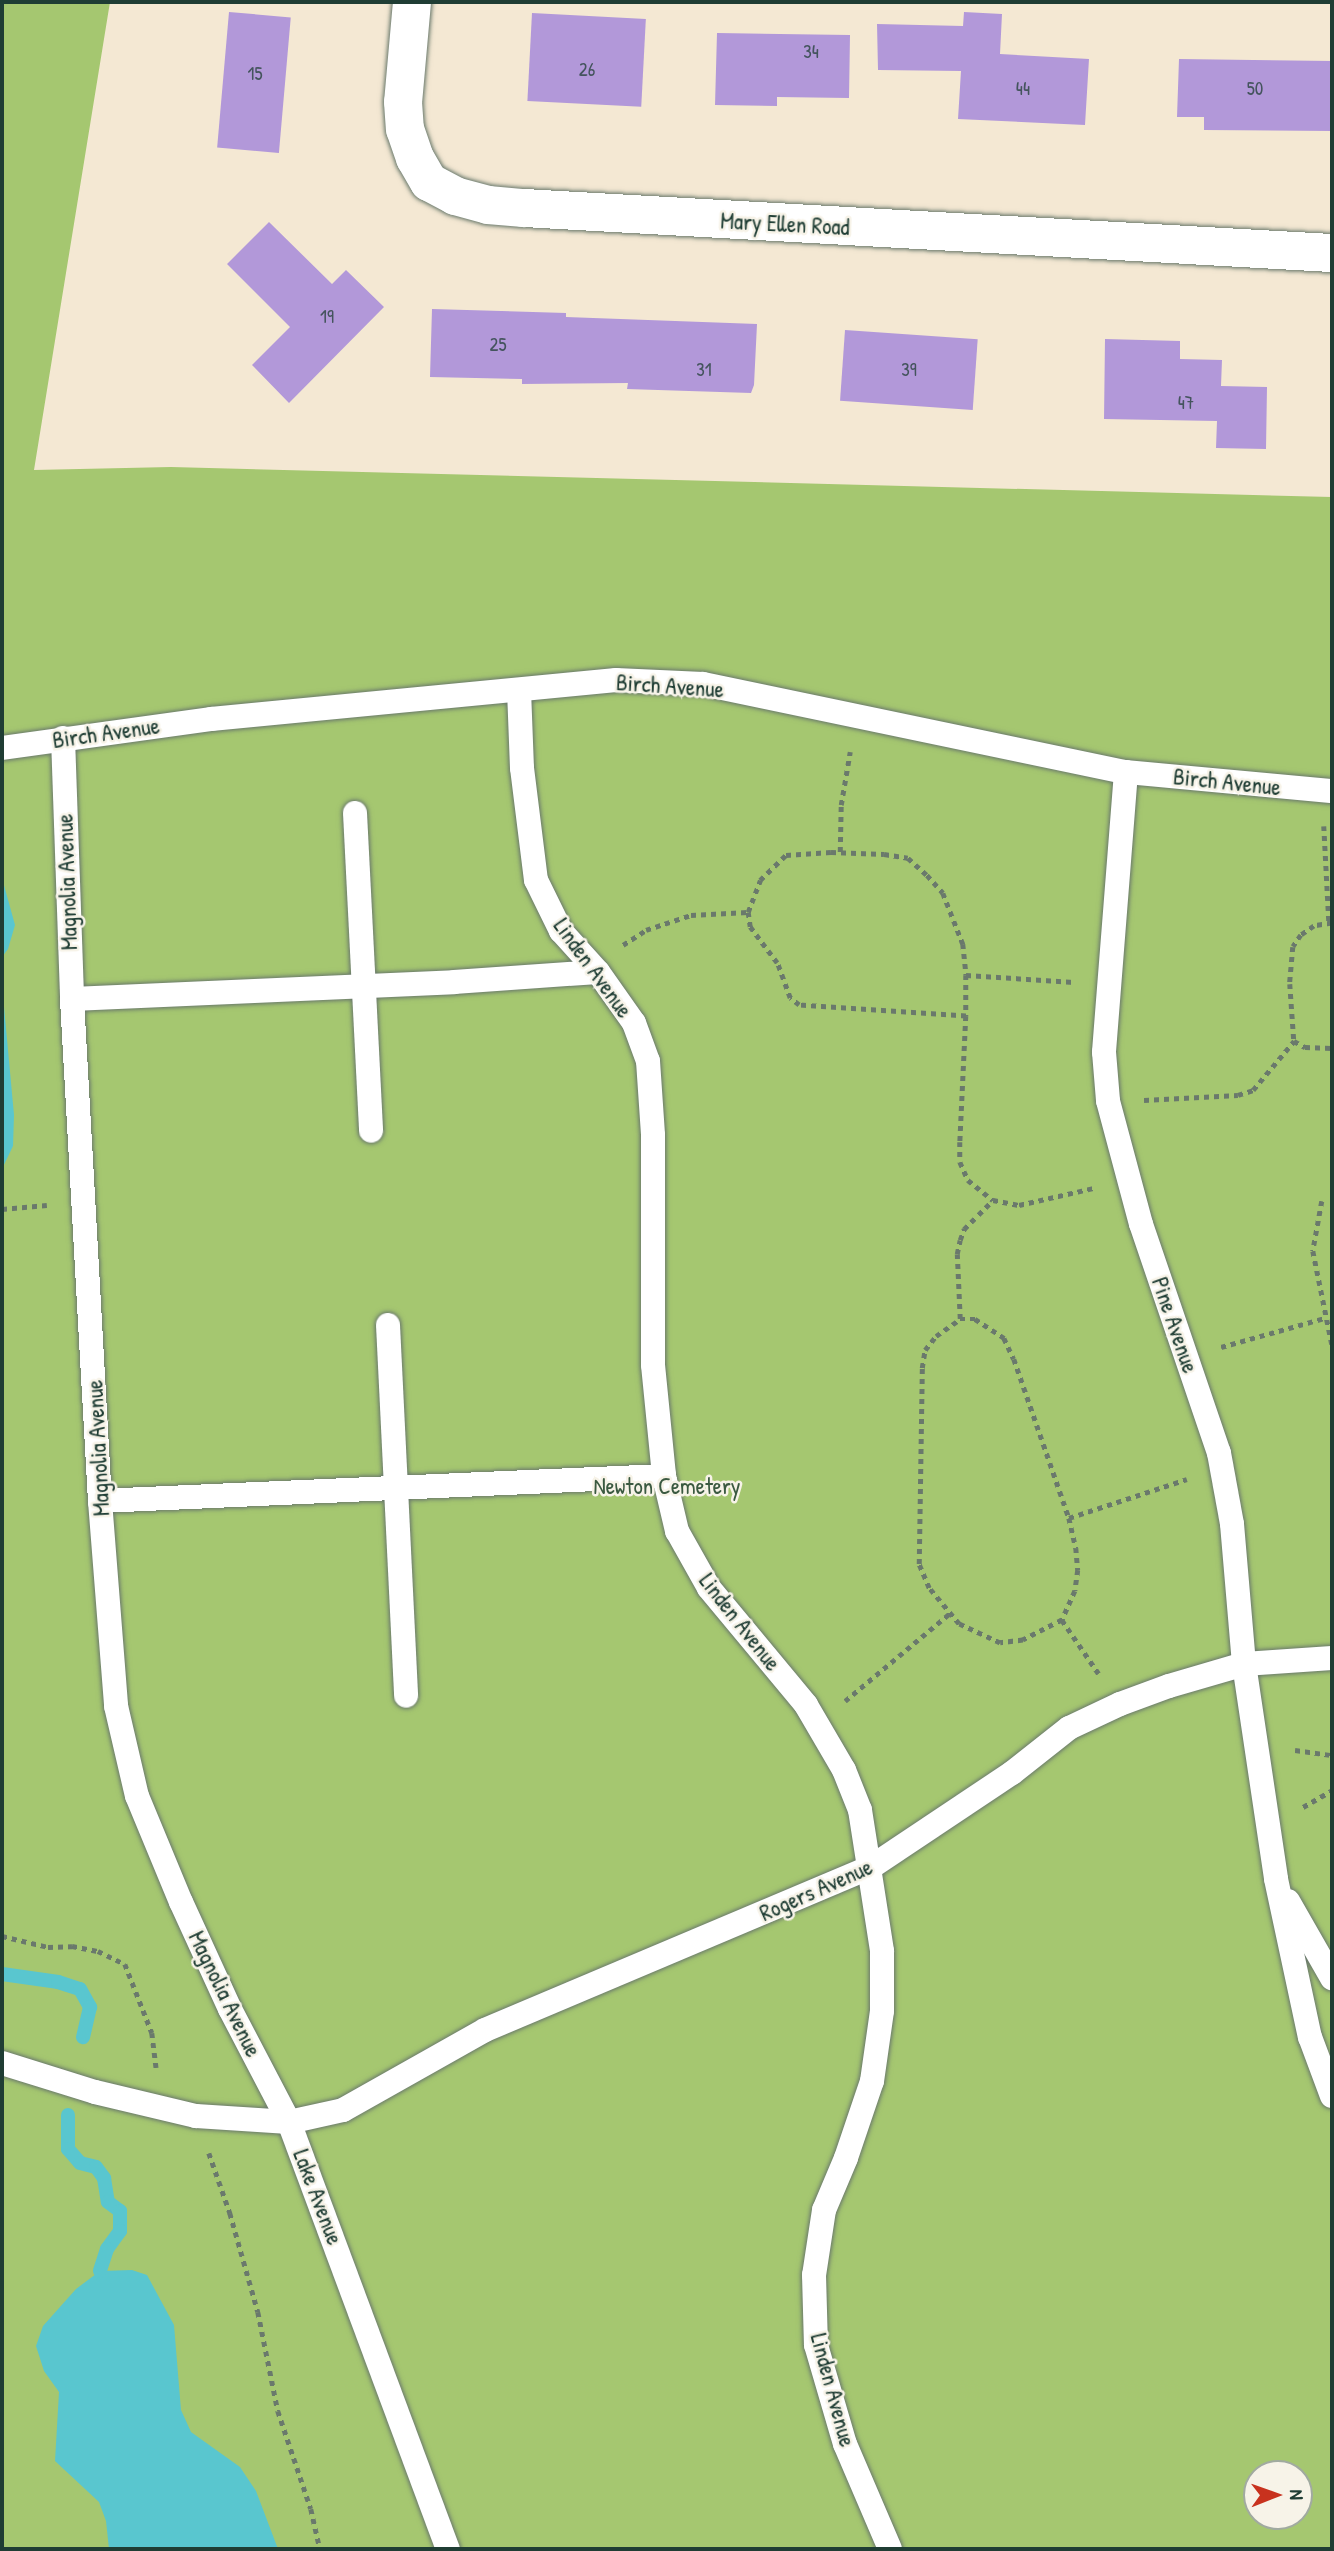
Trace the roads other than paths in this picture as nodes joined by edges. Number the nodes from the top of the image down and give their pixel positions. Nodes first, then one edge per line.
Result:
1 (412, 2) edge
2 (1332, 253) edge
3 (519, 690) junction
4 (63, 738) junction
5 (2, 748) edge
6 (1126, 772) junction
7 (1327, 790) edge
8 (355, 813) dead end
9 (598, 972) junction
10 (364, 986) junction
11 (72, 999) junction
12 (371, 1131) dead end
13 (388, 1325) dead end
14 (664, 1476) junction
15 (396, 1488) junction
16 (100, 1501) junction
17 (1332, 1658) edge
18 (1244, 1664) junction
19 (406, 1696) dead end
20 (871, 1867) junction
21 (1276, 1879) junction
22 (1332, 1978) edge
23 (2, 2063) edge
24 (1332, 2096) edge
25 (289, 2122) junction
26 (448, 2549) edge
27 (890, 2549) edge

1 - 2 street, Mary Ellen Road
3 - 4 lane, Birch Avenue
3 - 6 lane, Birch Avenue
3 - 9 lane, Linden Avenue
4 - 5 lane, Birch Avenue
4 - 11 lane, Magnolia Avenue
6 - 7 lane, Birch Avenue
6 - 18 lane, Pine Avenue
8 - 10 lane
9 - 10 lane
9 - 14 lane, Linden Avenue
10 - 11 lane
10 - 12 lane
11 - 16 lane, Magnolia Avenue
13 - 15 lane
14 - 15 lane
14 - 20 lane, Linden Avenue
15 - 16 lane
15 - 19 lane
16 - 25 lane, Magnolia Avenue
17 - 18 lane, Rogers Avenue
18 - 20 lane, Rogers Avenue
18 - 21 lane, Pine Avenue
20 - 25 lane, Rogers Avenue
20 - 27 lane, Linden Avenue
21 - 22 lane
21 - 24 lane, Pine Avenue
23 - 25 lane, Lake Avenue
25 - 26 lane, Lake Avenue

